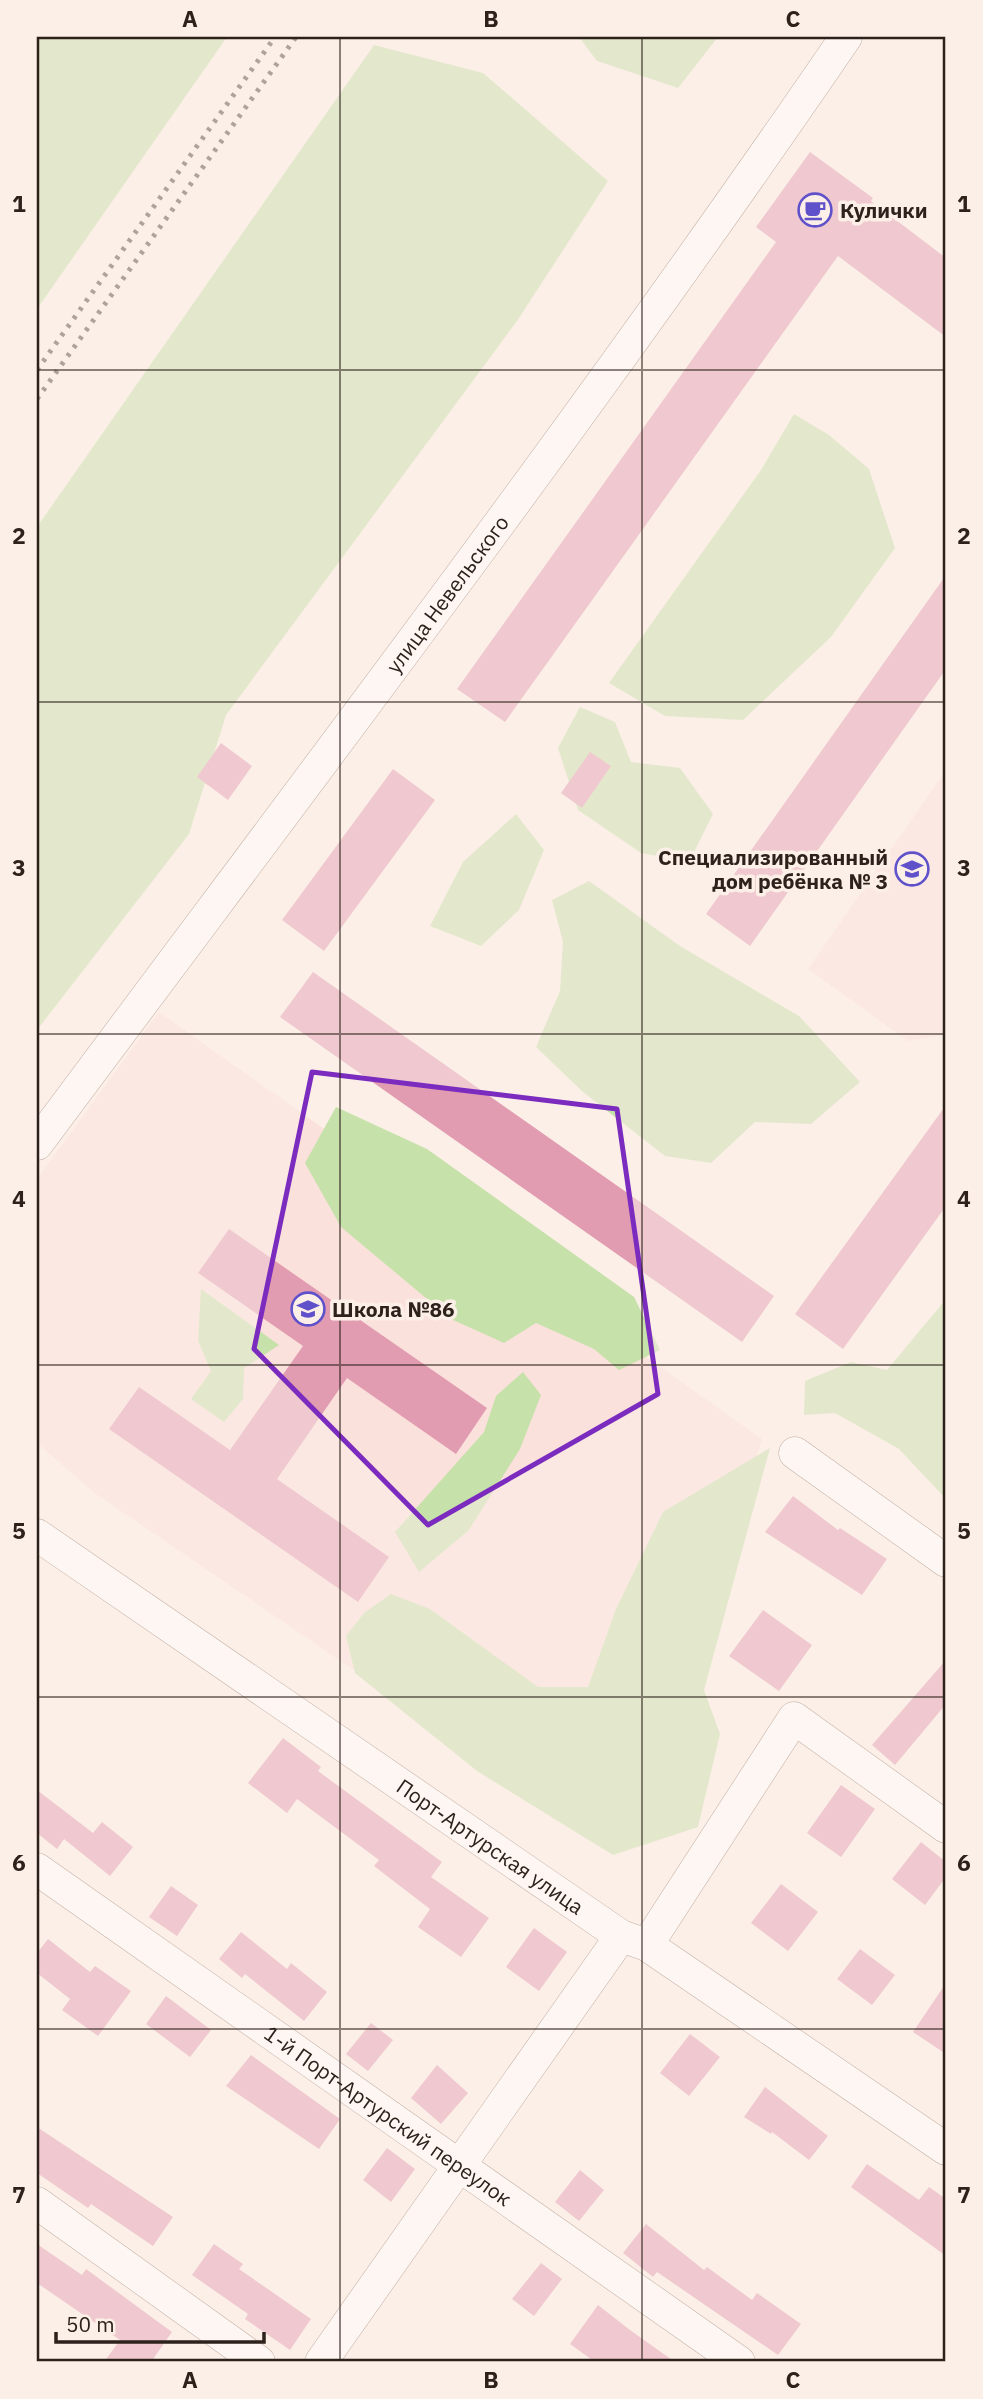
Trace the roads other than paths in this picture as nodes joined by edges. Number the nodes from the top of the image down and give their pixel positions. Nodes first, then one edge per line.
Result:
1 (846, 37) edge
2 (37, 1144) edge
3 (795, 1453) dead end
4 (37, 1535) edge
5 (946, 1561) edge
6 (946, 1827) edge
7 (37, 1869) edge
8 (634, 1940) junction
9 (946, 2149) edge
10 (460, 2167) junction
11 (37, 2203) edge
12 (259, 2362) edge
13 (321, 2362) edge
14 (739, 2362) edge

1 - 2 street, улица Невельского
3 - 5 street
4 - 8 street, Порт-Артурская улица
6 - 8 street
7 - 10 street, 1-й Порт-Артурский переулок
8 - 9 street, Порт-Артурская улица
8 - 10 street
10 - 13 street
10 - 14 street, 1-й Порт-Артурский переулок
11 - 12 street

